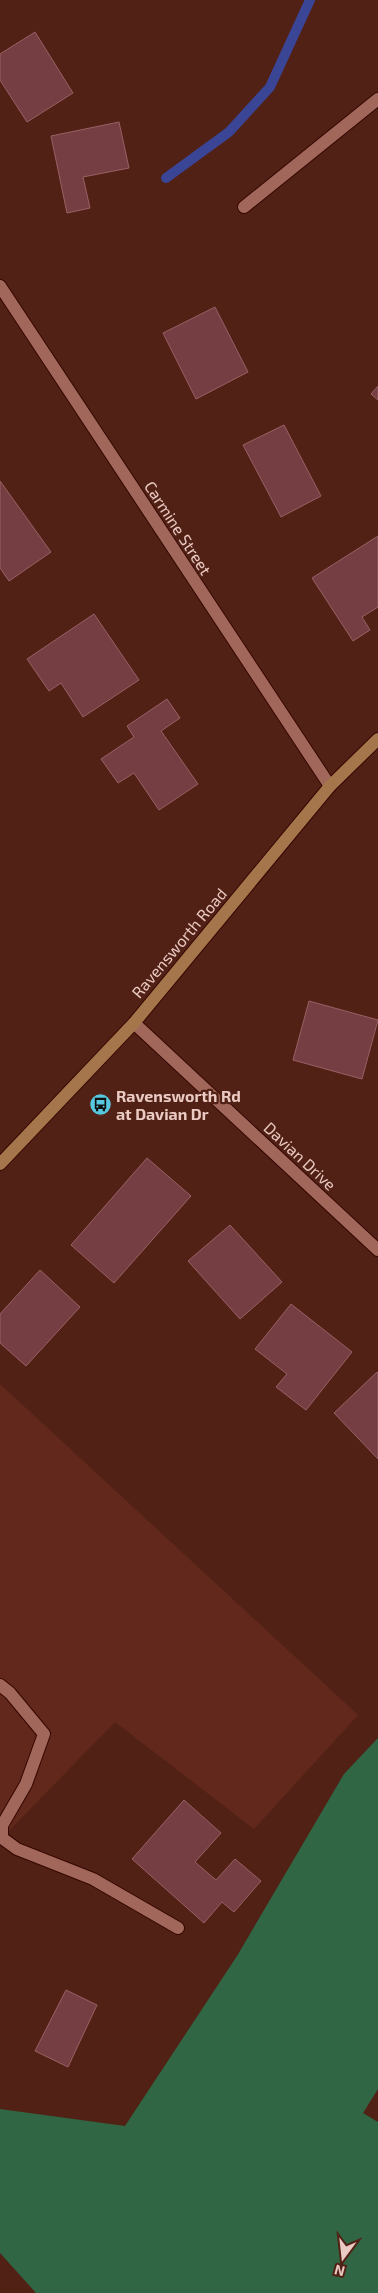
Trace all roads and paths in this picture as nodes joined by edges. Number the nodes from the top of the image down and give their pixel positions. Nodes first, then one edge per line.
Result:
1 (378, 99) edge
2 (244, 207) dead end
3 (0, 286) edge
4 (378, 739) edge
5 (330, 786) junction
6 (134, 1023) junction
7 (0, 1164) edge
8 (378, 1250) edge
9 (0, 1684) edge
10 (1, 1828) edge
11 (178, 1928) dead end

1 - 2 street
3 - 5 street, Carmine Street
4 - 5 main road, Ravensworth Road
5 - 6 main road, Ravensworth Road
6 - 7 main road, Ravensworth Road
6 - 8 street, Davian Drive
9 - 10 street
10 - 11 street

